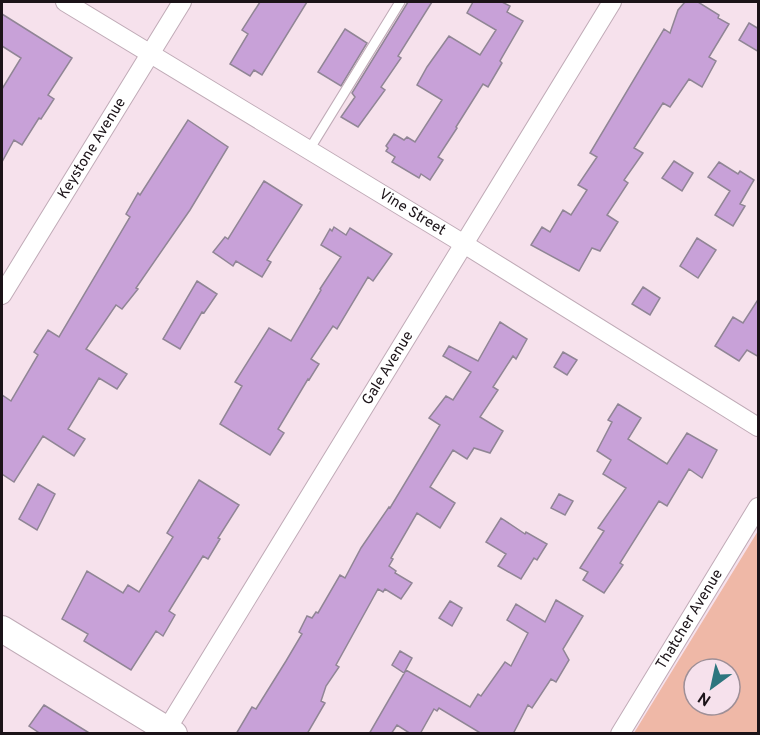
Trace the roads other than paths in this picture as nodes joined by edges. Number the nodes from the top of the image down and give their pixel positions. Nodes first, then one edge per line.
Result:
1 (65, 2) edge
2 (182, 2) edge
3 (400, 2) edge
4 (612, 2) edge
5 (151, 53) junction
6 (309, 150) junction
7 (464, 244) junction
8 (2, 295) edge
9 (759, 427) edge
10 (759, 507) edge
11 (2, 629) edge
12 (168, 732) edge
13 (620, 734) edge

1 - 5 street, Vine Street
2 - 5 street, Keystone Avenue
3 - 6 lane
4 - 7 street, Gale Avenue
5 - 6 street, Vine Street
5 - 8 street, Keystone Avenue
6 - 7 street, Vine Street
7 - 9 street, Vine Street
7 - 12 street, Gale Avenue
10 - 13 street, Thatcher Avenue
11 - 12 street

